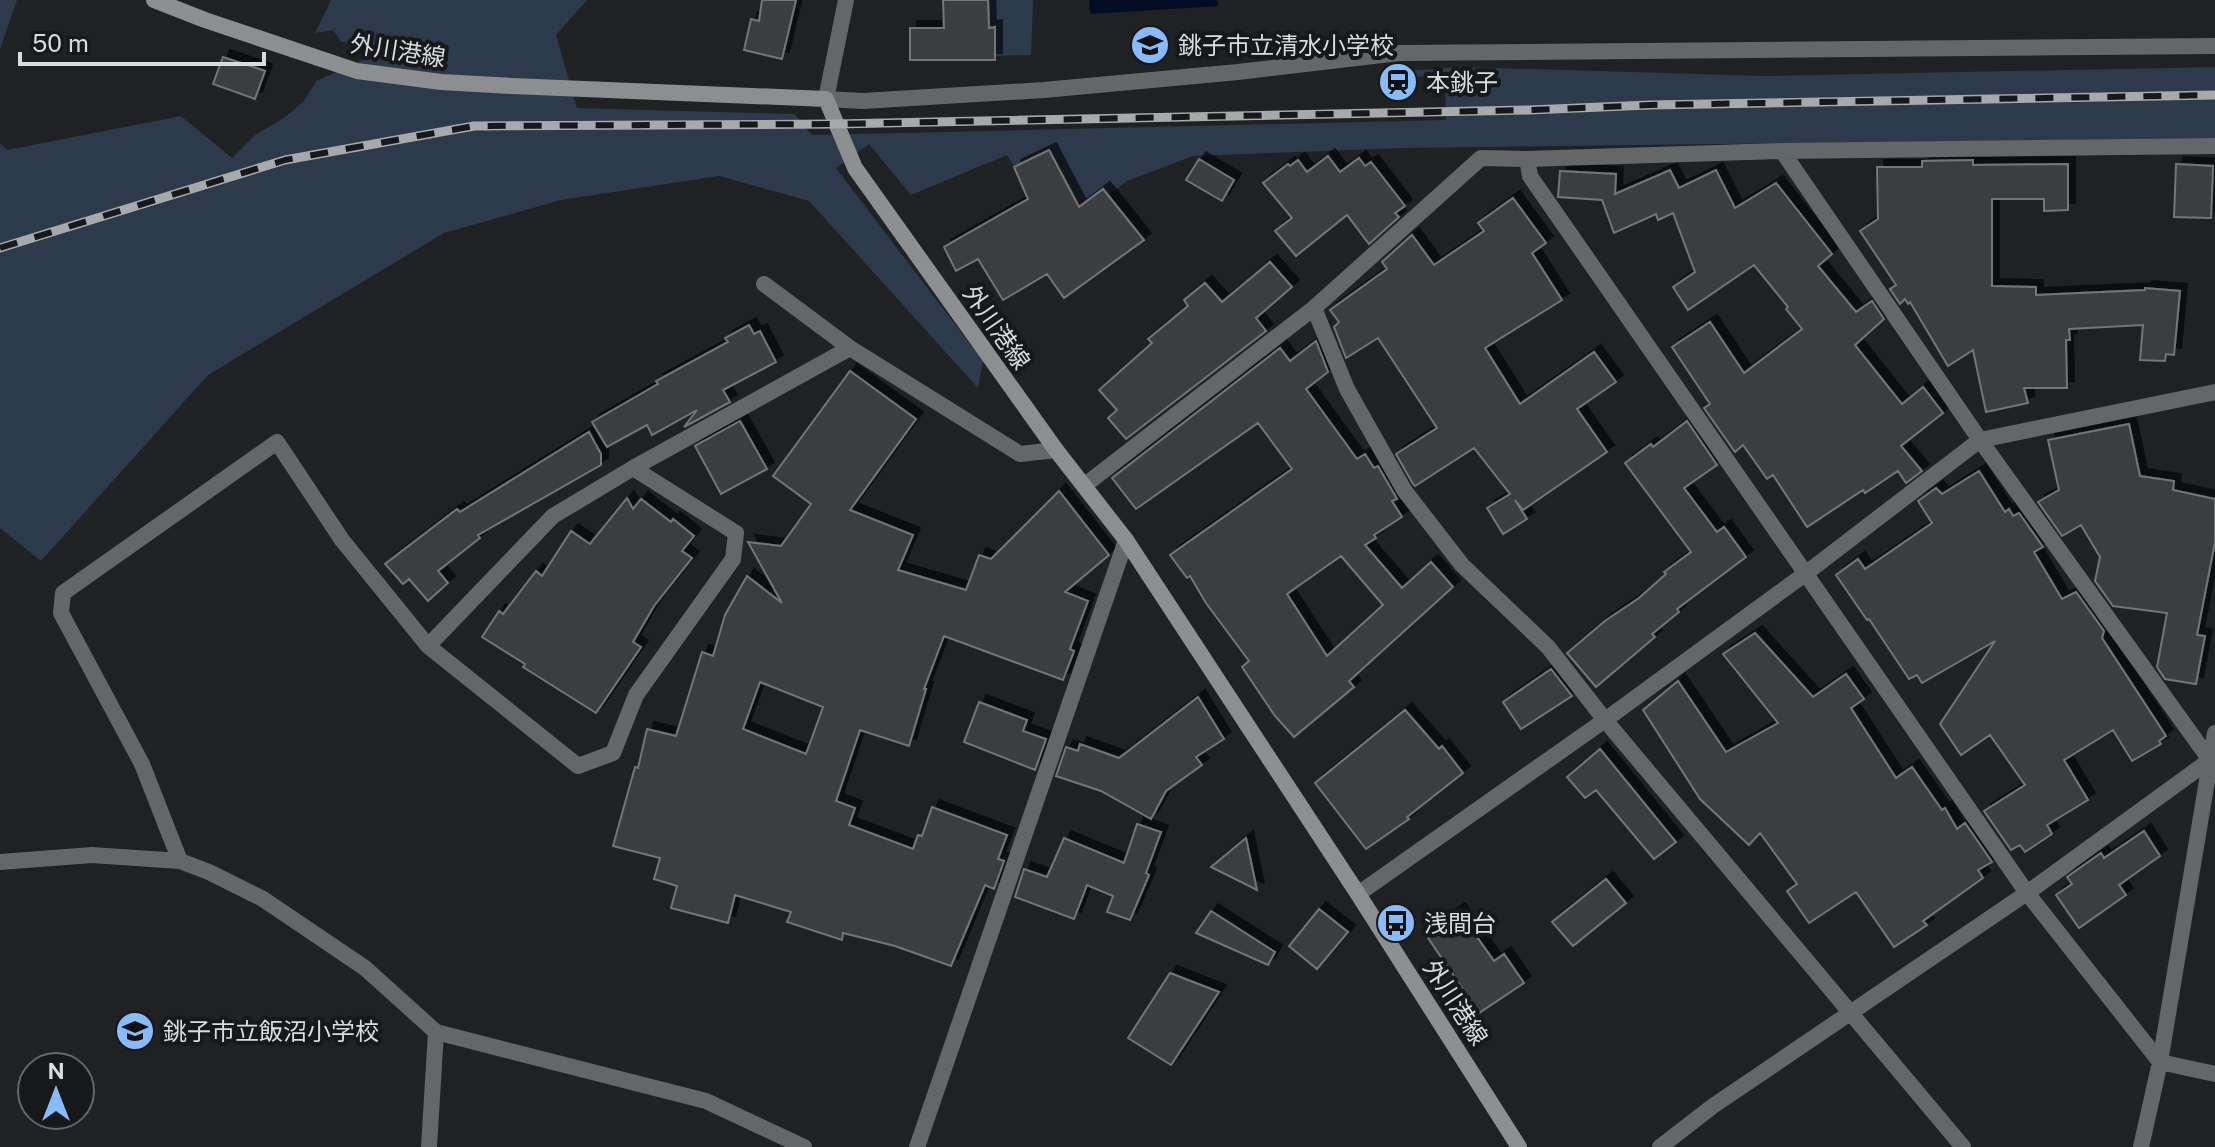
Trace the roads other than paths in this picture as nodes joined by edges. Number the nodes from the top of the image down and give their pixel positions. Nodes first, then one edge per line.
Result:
1 (154, 0) edge
2 (846, 0) edge
3 (2215, 46) edge
4 (826, 99) junction
5 (2215, 146) edge
6 (1782, 151) junction
7 (1527, 159) junction
8 (764, 284) dead end
9 (1314, 308) junction
10 (850, 348) junction
11 (2215, 392) edge
12 (1980, 440) junction
13 (1056, 450) junction
14 (633, 468) junction
15 (1085, 485) junction
16 (1126, 540) junction
17 (1805, 574) junction
18 (428, 646) junction
19 (1605, 720) junction
20 (2215, 733) edge
21 (2213, 761) edge
22 (180, 861) junction
23 (0, 862) edge
24 (2027, 893) junction
25 (1358, 894) junction
26 (1850, 1013) junction
27 (436, 1032) junction
28 (2160, 1062) junction
29 (2215, 1074) edge
30 (429, 1147) edge
31 (804, 1147) edge
32 (917, 1147) edge
33 (1519, 1147) edge
34 (1660, 1147) edge
35 (1963, 1147) edge
36 (2141, 1147) edge

1 - 4 main road, 外川港線
2 - 4 street
3 - 4 street
4 - 13 main road, 外川港線
5 - 6 street
6 - 7 street
6 - 12 street
7 - 9 street
7 - 17 street
8 - 10 street
9 - 15 street
9 - 19 street
10 - 13 street
10 - 14 street
11 - 12 street
12 - 17 street
12 - 21 street
13 - 15 main road, 外川港線
14 - 18 street
14 - 18 street
15 - 16 main road, 外川港線
16 - 25 main road, 外川港線
16 - 32 street
17 - 19 street
17 - 24 street
18 - 22 street
19 - 25 street
19 - 26 street
20 - 21 street
21 - 24 street
21 - 28 street
22 - 23 street
22 - 27 street
24 - 26 street
24 - 28 street
25 - 33 main road, 外川港線
26 - 34 street
26 - 35 street
27 - 30 street
27 - 31 street
28 - 29 street
28 - 36 street

